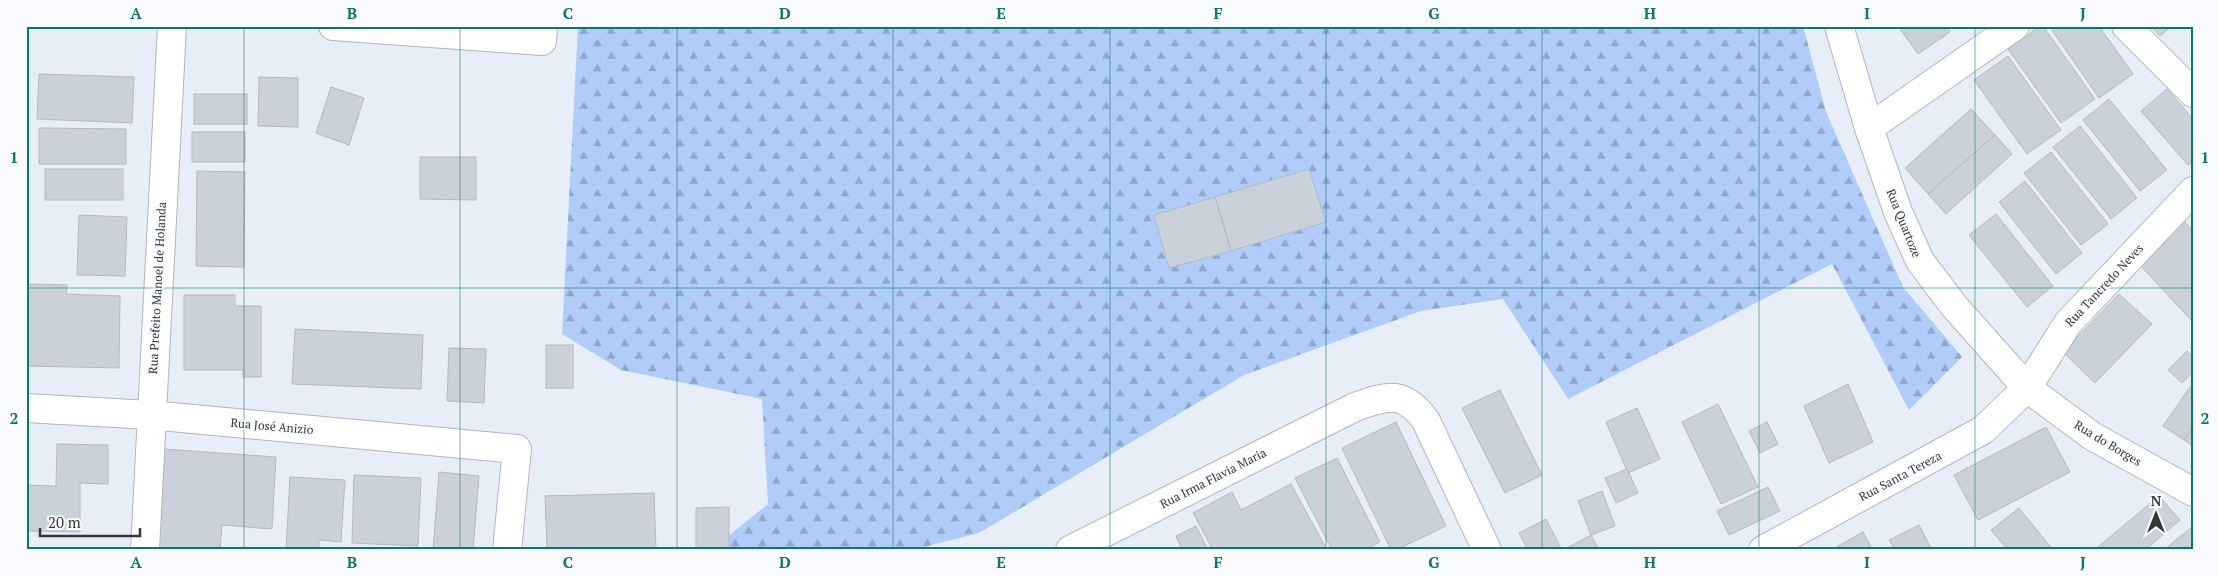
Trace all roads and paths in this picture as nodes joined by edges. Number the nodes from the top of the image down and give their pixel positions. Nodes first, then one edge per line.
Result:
1 (172, 26) edge
2 (334, 26) edge
3 (1839, 26) edge
4 (2015, 26) edge
5 (2126, 26) edge
6 (542, 33) edge
7 (2193, 93) edge
8 (1869, 128) junction
9 (2193, 192) edge
10 (2026, 388) junction
11 (26, 408) edge
12 (150, 415) junction
13 (2193, 492) edge
14 (145, 550) edge
15 (507, 550) edge
16 (1070, 550) edge
17 (1487, 550) edge
18 (1763, 550) edge

1 - 12 street, Rua Prefeito Manoel de Holanda
2 - 6 street
3 - 8 street, Rua Quartoze
4 - 8 street
5 - 7 street
8 - 10 street, Rua Quartoze
9 - 10 street, Rua Tancredo Neves
10 - 13 street, Rua do Borges
10 - 18 street, Rua Santa Tereza
11 - 12 street, Rua José Anizio
12 - 14 street, Rua Prefeito Manoel de Holanda
12 - 15 street, Rua José Anizio
16 - 17 street, Rua Irma Flavia Maria

